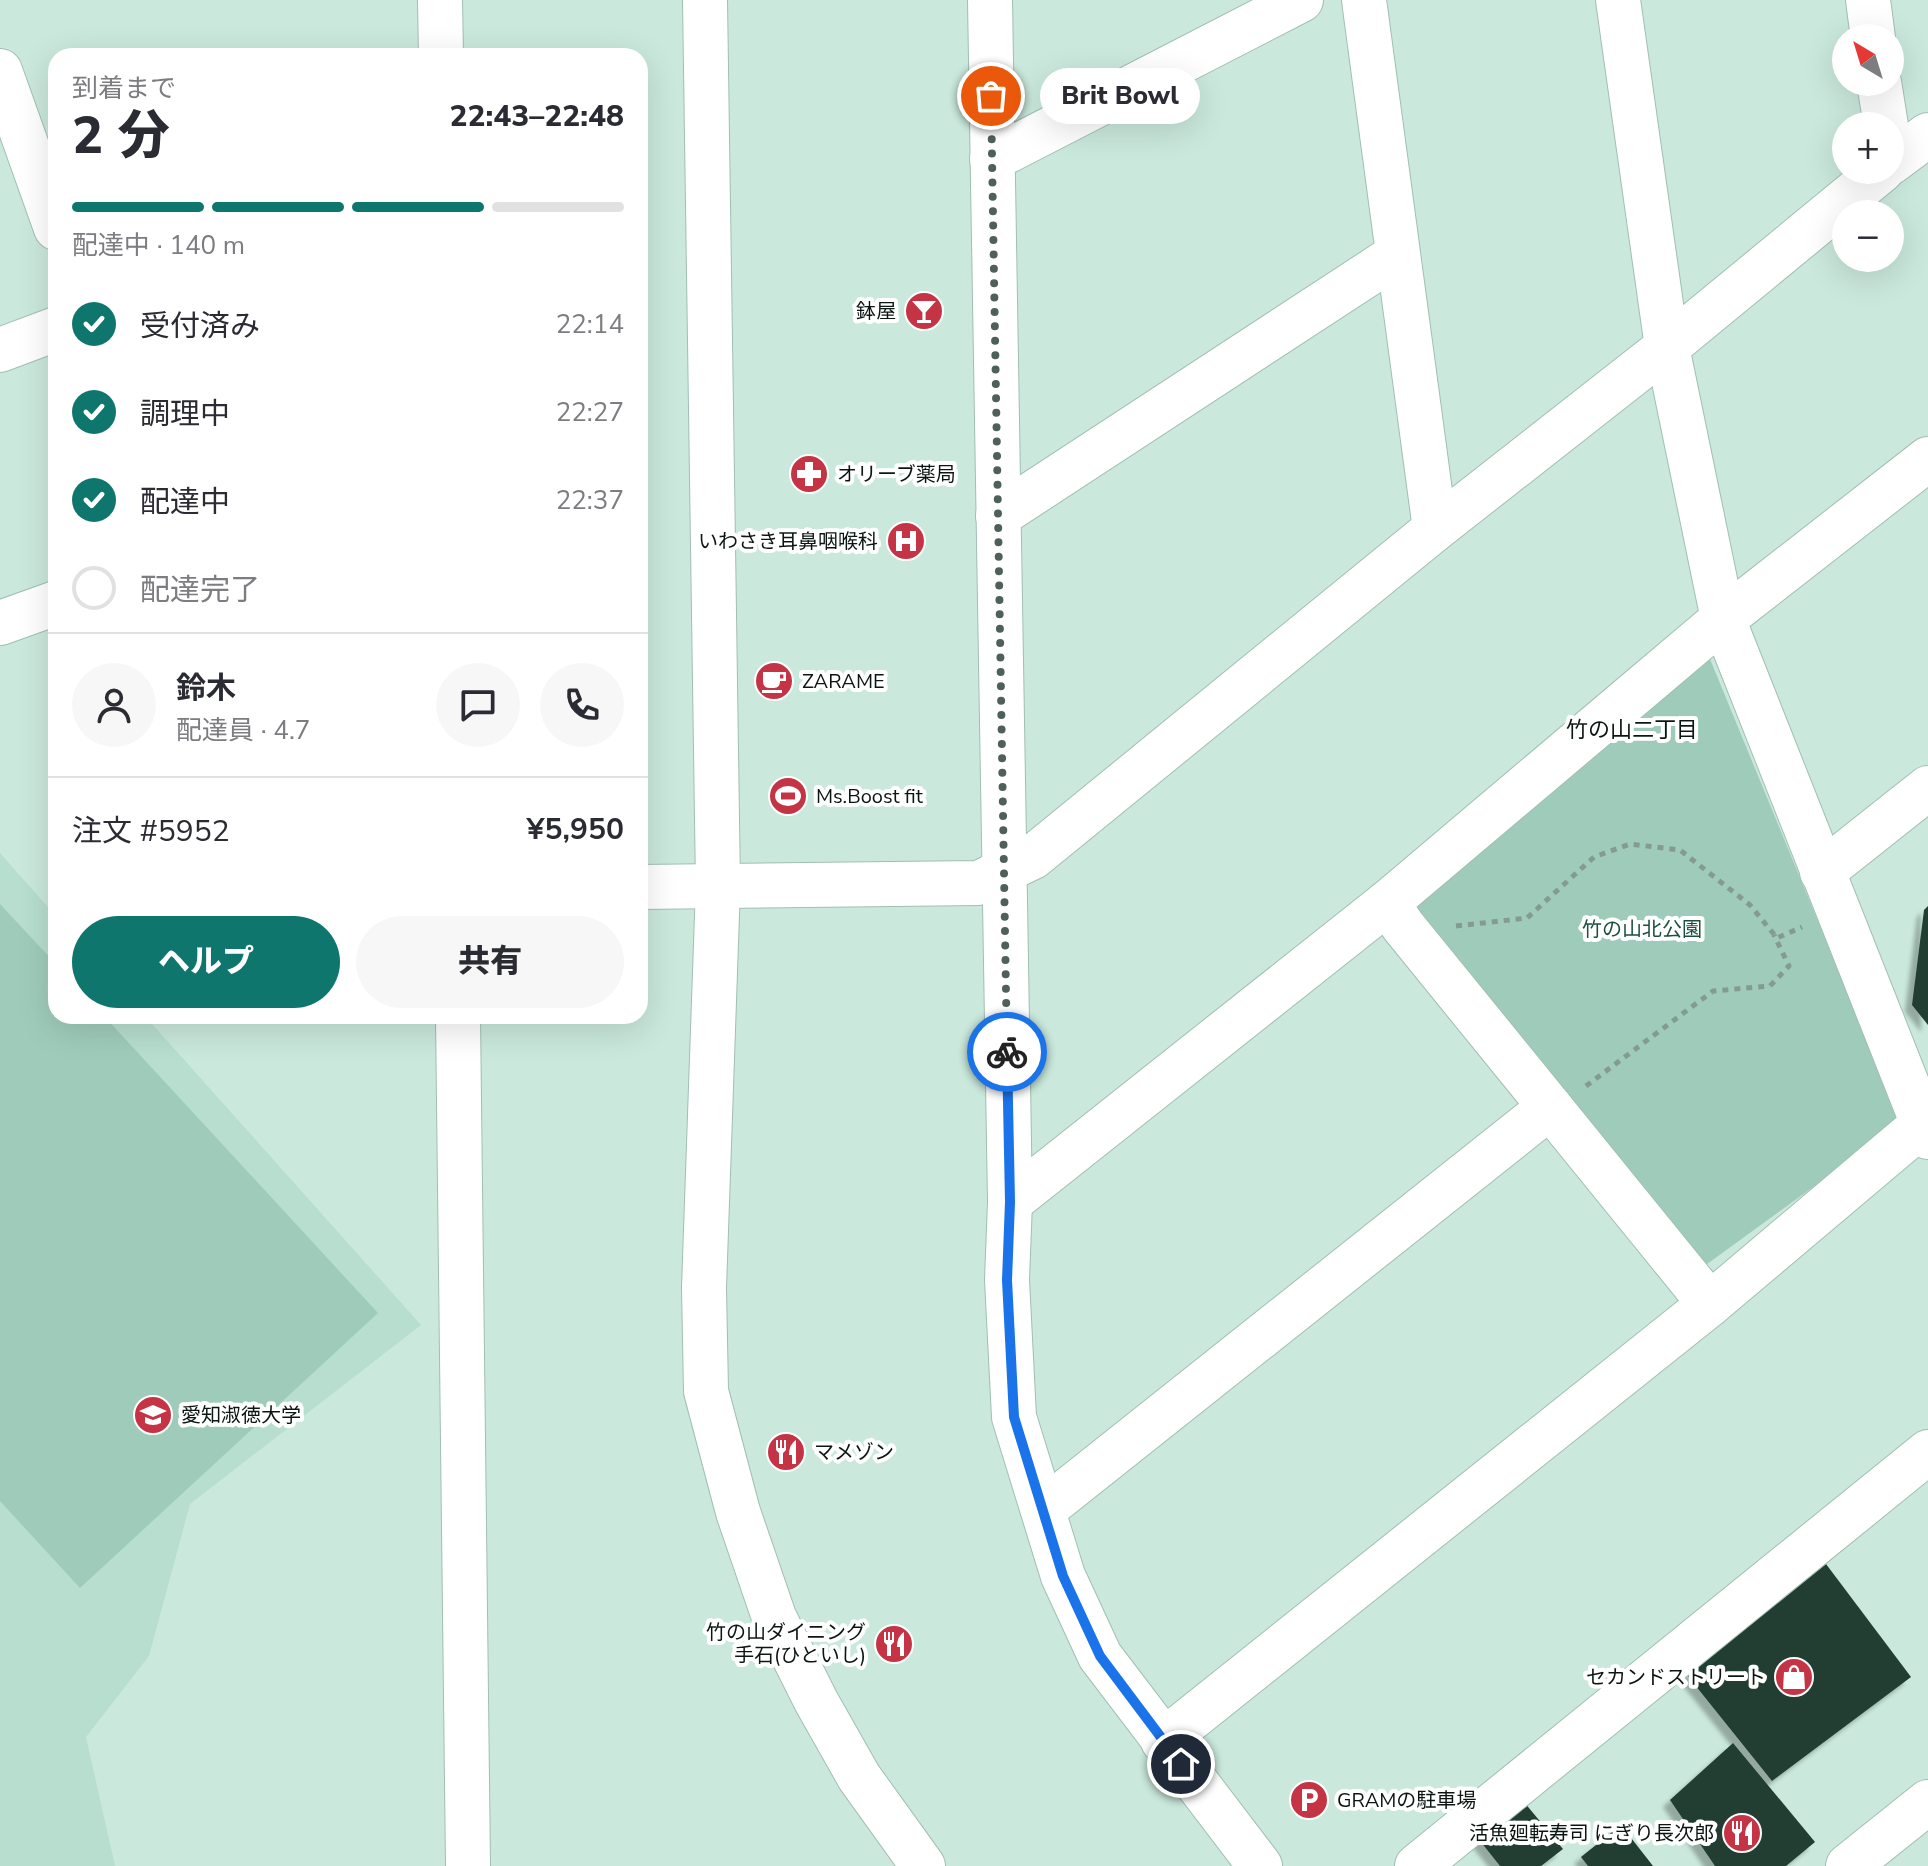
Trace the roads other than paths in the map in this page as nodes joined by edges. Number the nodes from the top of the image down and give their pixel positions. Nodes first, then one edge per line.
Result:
1 (440, 0) edge
2 (705, 0) edge
3 (990, 0) edge
4 (1301, 0) edge
5 (1364, 0) edge
6 (1618, 0) edge
7 (1868, 0) edge
8 (1871, 24) edge
9 (441, 48) edge
10 (3, 90) edge
11 (1928, 135) edge
12 (1904, 151) edge
13 (992, 159) junction
14 (1865, 184) edge
15 (48, 207) edge
16 (1397, 255) junction
17 (48, 332) edge
18 (1667, 347) junction
19 (0, 350) edge
20 (1928, 459) edge
21 (998, 516) junction
22 (1435, 529) junction
23 (48, 606) edge
24 (1723, 619) junction
25 (0, 623) edge
26 (1928, 788) edge
27 (1003, 872) junction
28 (718, 886) junction
29 (648, 887) edge
30 (1830, 892) junction
31 (1395, 914) junction
32 (458, 1024) edge
33 (1550, 1107) junction
34 (1925, 1131) edge
35 (1010, 1202) junction
36 (1710, 1304) junction
37 (1928, 1452) edge
38 (1043, 1510) junction
39 (1163, 1741) junction
40 (1928, 1802) edge
41 (468, 1866) edge
42 (923, 1866) edge
43 (1260, 1866) edge
44 (1417, 1866) edge
45 (1848, 1866) edge

1 - 9 street
2 - 28 street
3 - 13 street
4 - 13 street
5 - 16 street
6 - 18 street
7 - 8 street
10 - 15 street
11 - 12 street
13 - 21 street
14 - 18 street
16 - 21 street
16 - 22 street
17 - 19 street
18 - 22 street
18 - 24 street
20 - 24 street
21 - 27 street
22 - 27 street
23 - 25 street
24 - 30 street
24 - 31 street
26 - 30 street
27 - 28 street
27 - 35 street
28 - 29 street
28 - 42 street
30 - 34 street
31 - 33 street
31 - 35 street
32 - 41 street
33 - 36 street
33 - 38 street
34 - 36 street
35 - 38 street
36 - 39 street
37 - 44 street
38 - 39 street
39 - 43 street
40 - 45 street

